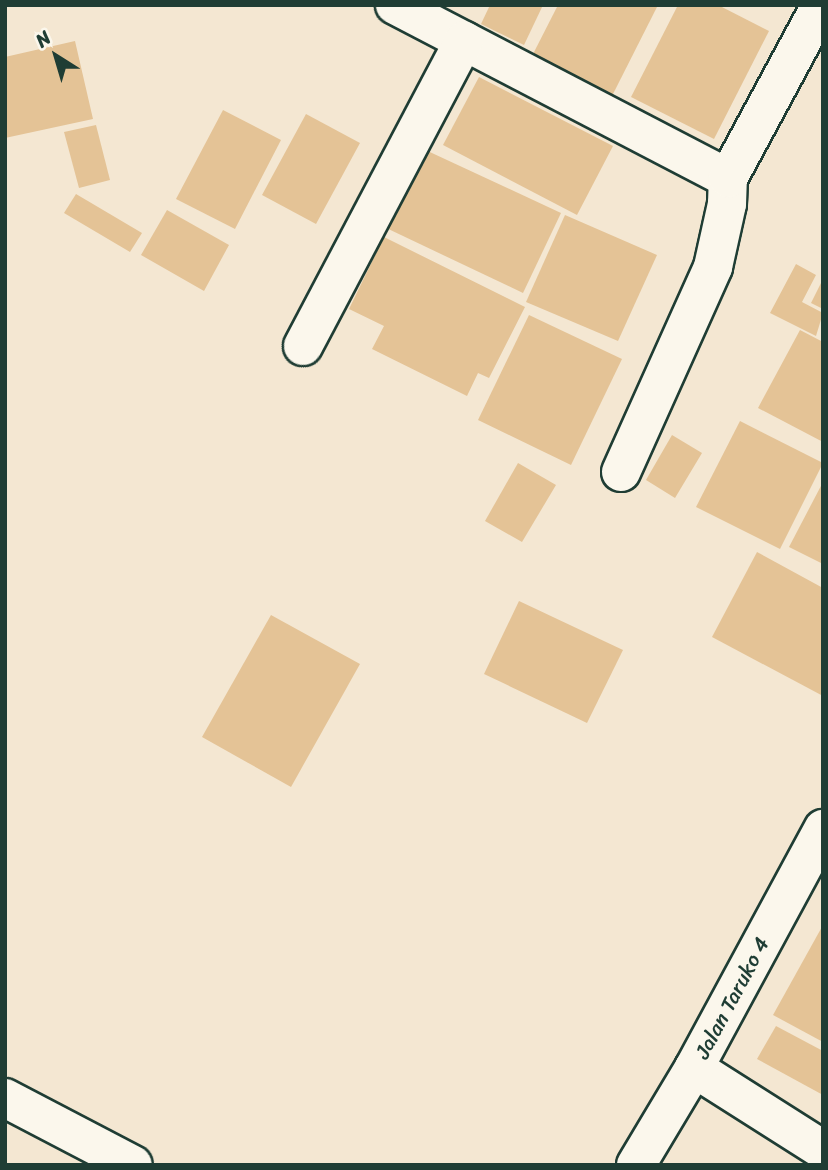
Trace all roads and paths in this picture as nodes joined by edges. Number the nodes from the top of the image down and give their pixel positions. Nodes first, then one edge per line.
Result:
1 (395, 5) edge
2 (821, 5) edge
3 (464, 41) junction
4 (728, 178) junction
5 (303, 346) dead end
6 (621, 472) dead end
7 (823, 829) edge
8 (694, 1068) junction
9 (5, 1098) edge
10 (823, 1150) edge
11 (133, 1165) edge
12 (636, 1165) edge

1 - 3 street
2 - 4 street
3 - 4 street
3 - 5 street
4 - 6 street
7 - 8 street, Jalan Taruko 4
8 - 10 street
8 - 12 street, Jalan Taruko 4
9 - 11 street

